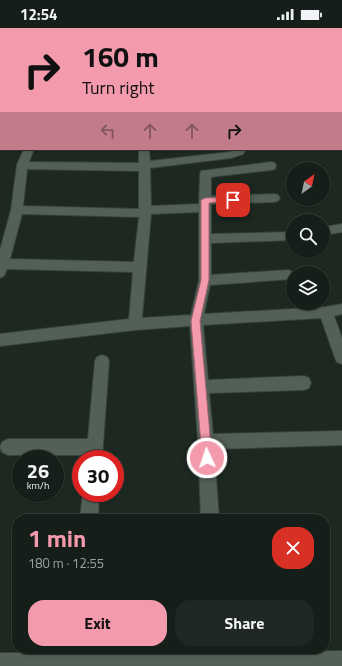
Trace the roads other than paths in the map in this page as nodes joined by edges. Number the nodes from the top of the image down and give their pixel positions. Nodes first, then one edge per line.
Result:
1 (29, 150) edge
2 (144, 150) edge
3 (240, 150) edge
4 (203, 154) edge
5 (22, 165) junction
6 (144, 166) junction
7 (272, 166) dead end
8 (274, 198) dead end
9 (205, 204) junction
10 (17, 210) junction
11 (145, 211) junction
12 (342, 228) edge
13 (330, 230) edge
14 (286, 236) edge
15 (205, 239) junction
16 (140, 267) junction
17 (2, 269) edge
18 (286, 275) edge
19 (205, 280) junction
20 (342, 309) edge
21 (326, 312) junction
22 (196, 321) junction
23 (135, 324) junction
24 (0, 340) edge
25 (342, 357) edge
26 (102, 361) dead end
27 (304, 383) dead end
28 (202, 387) junction
29 (342, 438) edge
30 (206, 442) junction
31 (8, 447) dead end
32 (94, 450) edge
33 (72, 451) edge
34 (90, 502) edge
35 (89, 514) edge
36 (210, 514) edge
37 (217, 655) edge
38 (78, 656) edge
39 (342, 661) edge
40 (0, 663) edge

1 - 5 street
2 - 6 street
3 - 4 street
4 - 6 street
5 - 6 street
5 - 10 street
6 - 11 street
7 - 9 street
8 - 9 street
9 - 11 street
9 - 15 street
10 - 11 street
10 - 17 street
11 - 16 street
12 - 13 street
14 - 15 street
15 - 19 street
16 - 17 street
16 - 23 street
18 - 19 street
19 - 22 street
20 - 21 street
21 - 22 street
21 - 25 street
22 - 23 street
22 - 28 street
23 - 24 street
26 - 32 street
27 - 28 street
28 - 30 street
29 - 30 street
30 - 36 street
31 - 33 street
34 - 35 street
37 - 38 street
37 - 39 street
38 - 40 street

